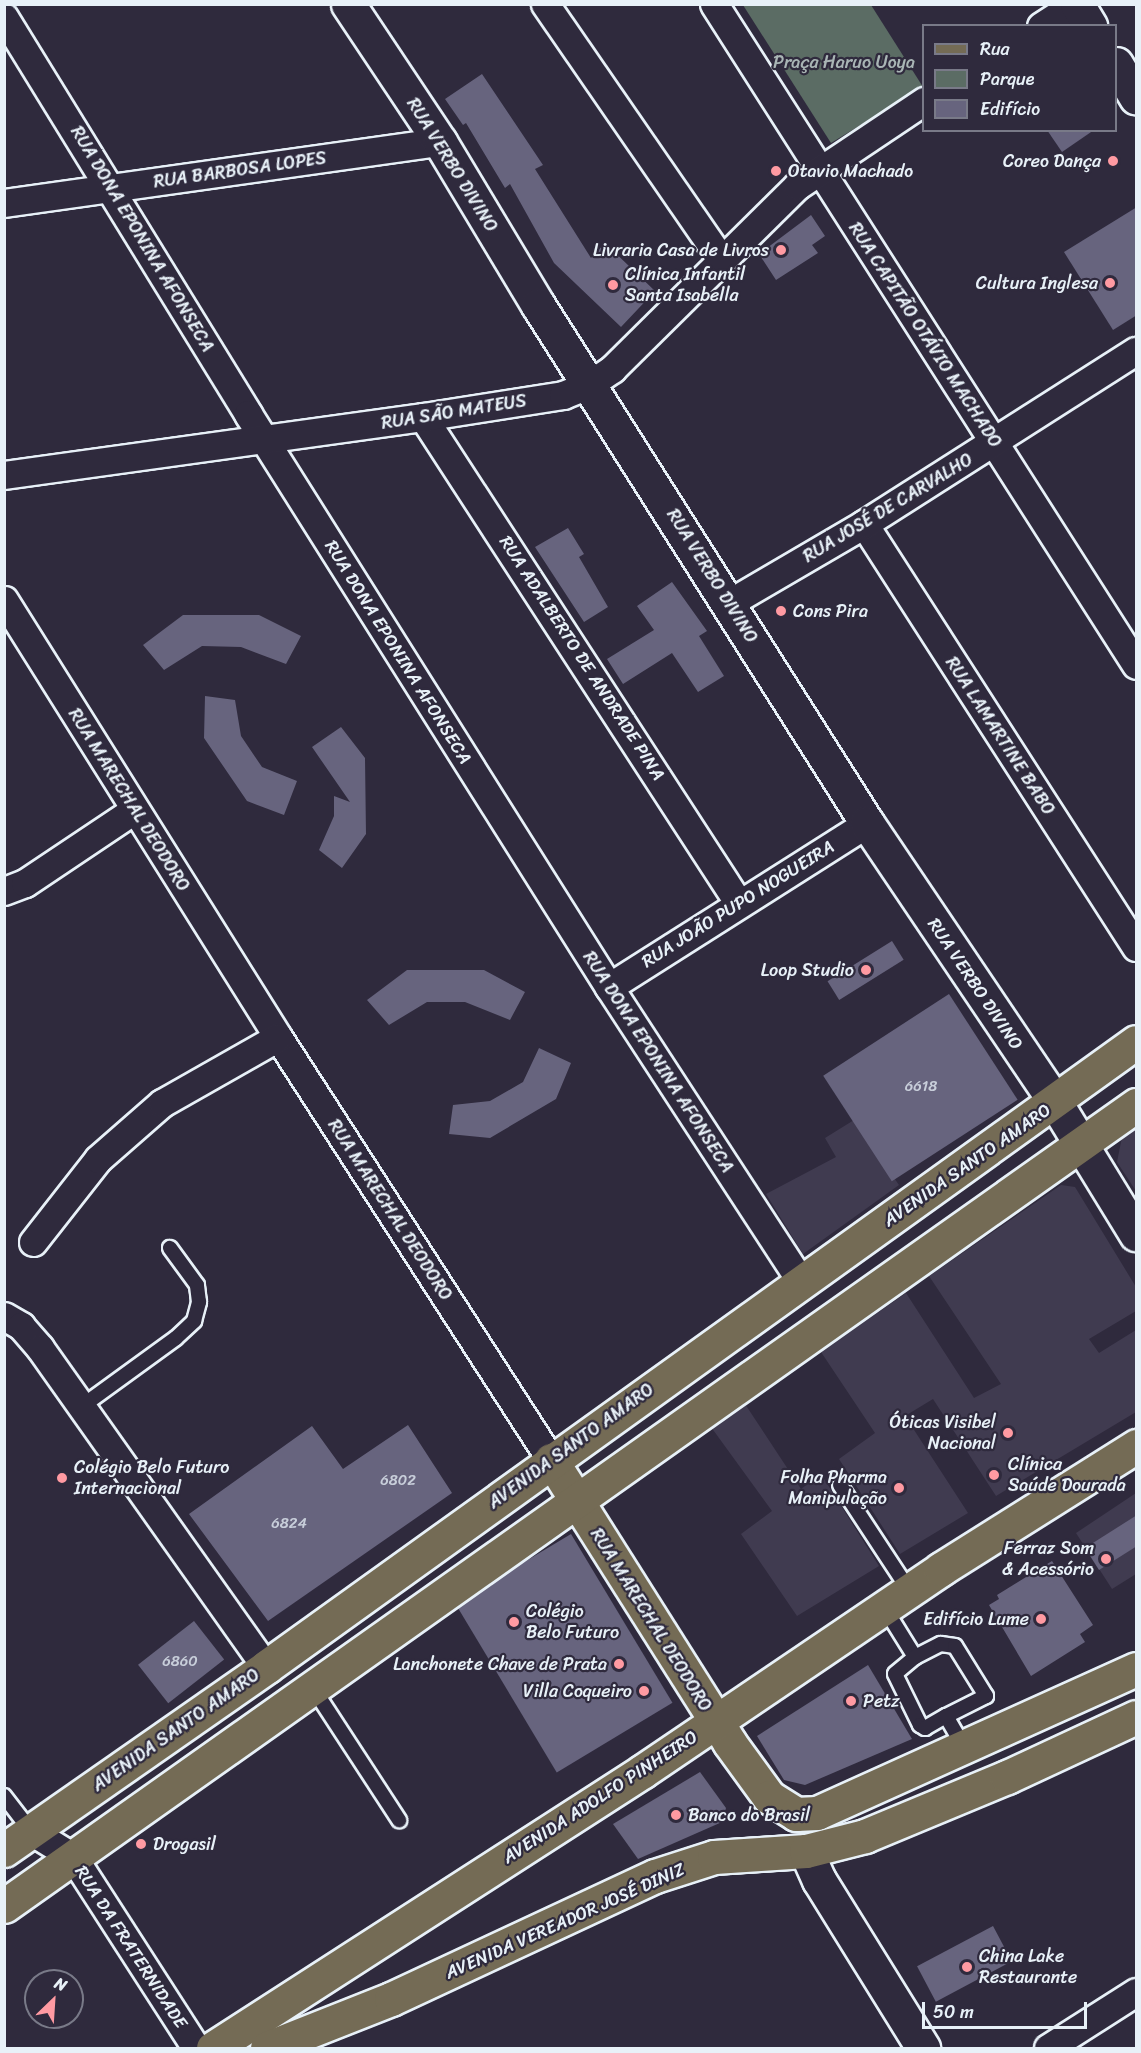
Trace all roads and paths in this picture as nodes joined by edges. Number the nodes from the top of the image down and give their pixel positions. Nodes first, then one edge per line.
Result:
1 (348, 4) edge
2 (545, 4) edge
3 (714, 4) edge
4 (1076, 4) edge
5 (4, 17) edge
6 (1044, 24) edge
7 (1089, 24) edge
8 (1123, 62) edge
9 (1137, 97) edge
10 (922, 102) edge
11 (440, 142) junction
12 (819, 169) junction
13 (113, 189) junction
14 (4, 203) edge
15 (721, 259) junction
16 (1137, 351) edge
17 (590, 384) junction
18 (423, 417) junction
19 (264, 439) junction
20 (994, 444) junction
21 (4, 474) edge
22 (864, 524) junction
23 (4, 600) edge
24 (729, 603) junction
25 (1137, 665) edge
26 (134, 810) junction
27 (867, 823) junction
28 (4, 891) edge
29 (738, 902) junction
30 (1137, 947) edge
31 (609, 987) junction
32 (278, 1037) junction
33 (1137, 1042) edge
34 (1055, 1102) junction
35 (1137, 1105) edge
36 (1082, 1144) junction
37 (1137, 1234) edge
38 (33, 1242) dead end
39 (170, 1248) dead end
40 (801, 1281) junction
41 (10, 1327) edge
42 (81, 1407) junction
43 (1137, 1446) edge
44 (551, 1460) junction
45 (840, 1485) dead end
46 (576, 1501) junction
47 (897, 1599) junction
48 (915, 1657) junction
49 (266, 1667) junction
50 (1137, 1669) edge
51 (311, 1686) junction
52 (946, 1716) junction
53 (1137, 1717) edge
54 (715, 1722) junction
55 (963, 1746) junction
56 (4, 1796) edge
57 (399, 1820) dead end
58 (31, 1831) junction
59 (4, 1850) edge
60 (806, 1851) junction
61 (73, 1857) junction
62 (4, 1905) edge
63 (1137, 1992) edge
64 (196, 2049) edge
65 (213, 2049) edge
66 (267, 2049) edge
67 (922, 2049) edge
68 (1048, 2049) edge

1 - 11 street, RUA VERBO DIVINO
2 - 15 street
3 - 12 street, RUA CAPITÃO OTÁVIO MACHADO
4 - 6 street
4 - 7 street
5 - 13 street, RUA DONA EPONINA AFONSECA
8 - 9 street
10 - 12 street, RUA SÃO MATEUS
11 - 13 street, RUA BARBOSA LOPES
11 - 17 street, RUA VERBO DIVINO
12 - 15 street, RUA SÃO MATEUS
12 - 20 street, RUA CAPITÃO OTÁVIO MACHADO
13 - 14 street, RUA BARBOSA LOPES
13 - 19 street, RUA DONA EPONINA AFONSECA
15 - 17 street, RUA SÃO MATEUS
16 - 20 street, RUA JOSÉ DE CARVALHO
17 - 18 street, RUA SÃO MATEUS
17 - 24 street, RUA VERBO DIVINO
18 - 19 street, RUA SÃO MATEUS
18 - 29 street, RUA ADALBERTO DE ANDRADE PINA
19 - 21 street, RUA SÃO MATEUS
19 - 31 street, RUA DONA EPONINA AFONSECA
20 - 22 street, RUA JOSÉ DE CARVALHO
20 - 25 street, RUA CAPITÃO OTÁVIO MACHADO
22 - 24 street, RUA JOSÉ DE CARVALHO
22 - 30 street, RUA LAMARTINE BABO
23 - 26 street, RUA MARECHAL DEODORO
24 - 27 street, RUA VERBO DIVINO
26 - 28 street
26 - 32 street, RUA MARECHAL DEODORO
27 - 29 street, RUA JOÃO PUPO NOGUEIRA
27 - 34 street, RUA VERBO DIVINO
29 - 31 street, RUA JOÃO PUPO NOGUEIRA
31 - 40 street, RUA DONA EPONINA AFONSECA
32 - 38 street
32 - 44 street, RUA MARECHAL DEODORO
33 - 34 main road, AVENIDA SANTO AMARO
34 - 36 street, RUA VERBO DIVINO
34 - 40 main road, AVENIDA SANTO AMARO
35 - 36 main road
36 - 37 street, RUA VERBO DIVINO
36 - 46 main road
39 - 42 lane
40 - 44 main road, AVENIDA SANTO AMARO
41 - 42 street
42 - 49 street
43 - 47 main road, AVENIDA ADOLFO PINHEIRO
44 - 46 main road, RUA MARECHAL DEODORO
44 - 49 main road, AVENIDA SANTO AMARO
45 - 47 lane
46 - 51 main road
46 - 54 main road, RUA MARECHAL DEODORO
47 - 48 lane
47 - 54 main road, AVENIDA ADOLFO PINHEIRO
48 - 52 lane
48 - 52 lane
49 - 58 main road, AVENIDA SANTO AMARO
50 - 55 main road
51 - 57 lane
51 - 61 main road
52 - 55 lane
53 - 60 main road, AVENIDA VEREADOR JOSÉ DINIZ
54 - 55 main road, RUA MARECHAL DEODORO
54 - 65 main road, AVENIDA ADOLFO PINHEIRO
56 - 58 lane
58 - 59 main road, AVENIDA SANTO AMARO
58 - 61 street, RUA DA FRATERNIDADE
60 - 66 main road, AVENIDA VEREADOR JOSÉ DINIZ
60 - 67 street
61 - 62 main road
61 - 64 street, RUA DA FRATERNIDADE
63 - 68 street

